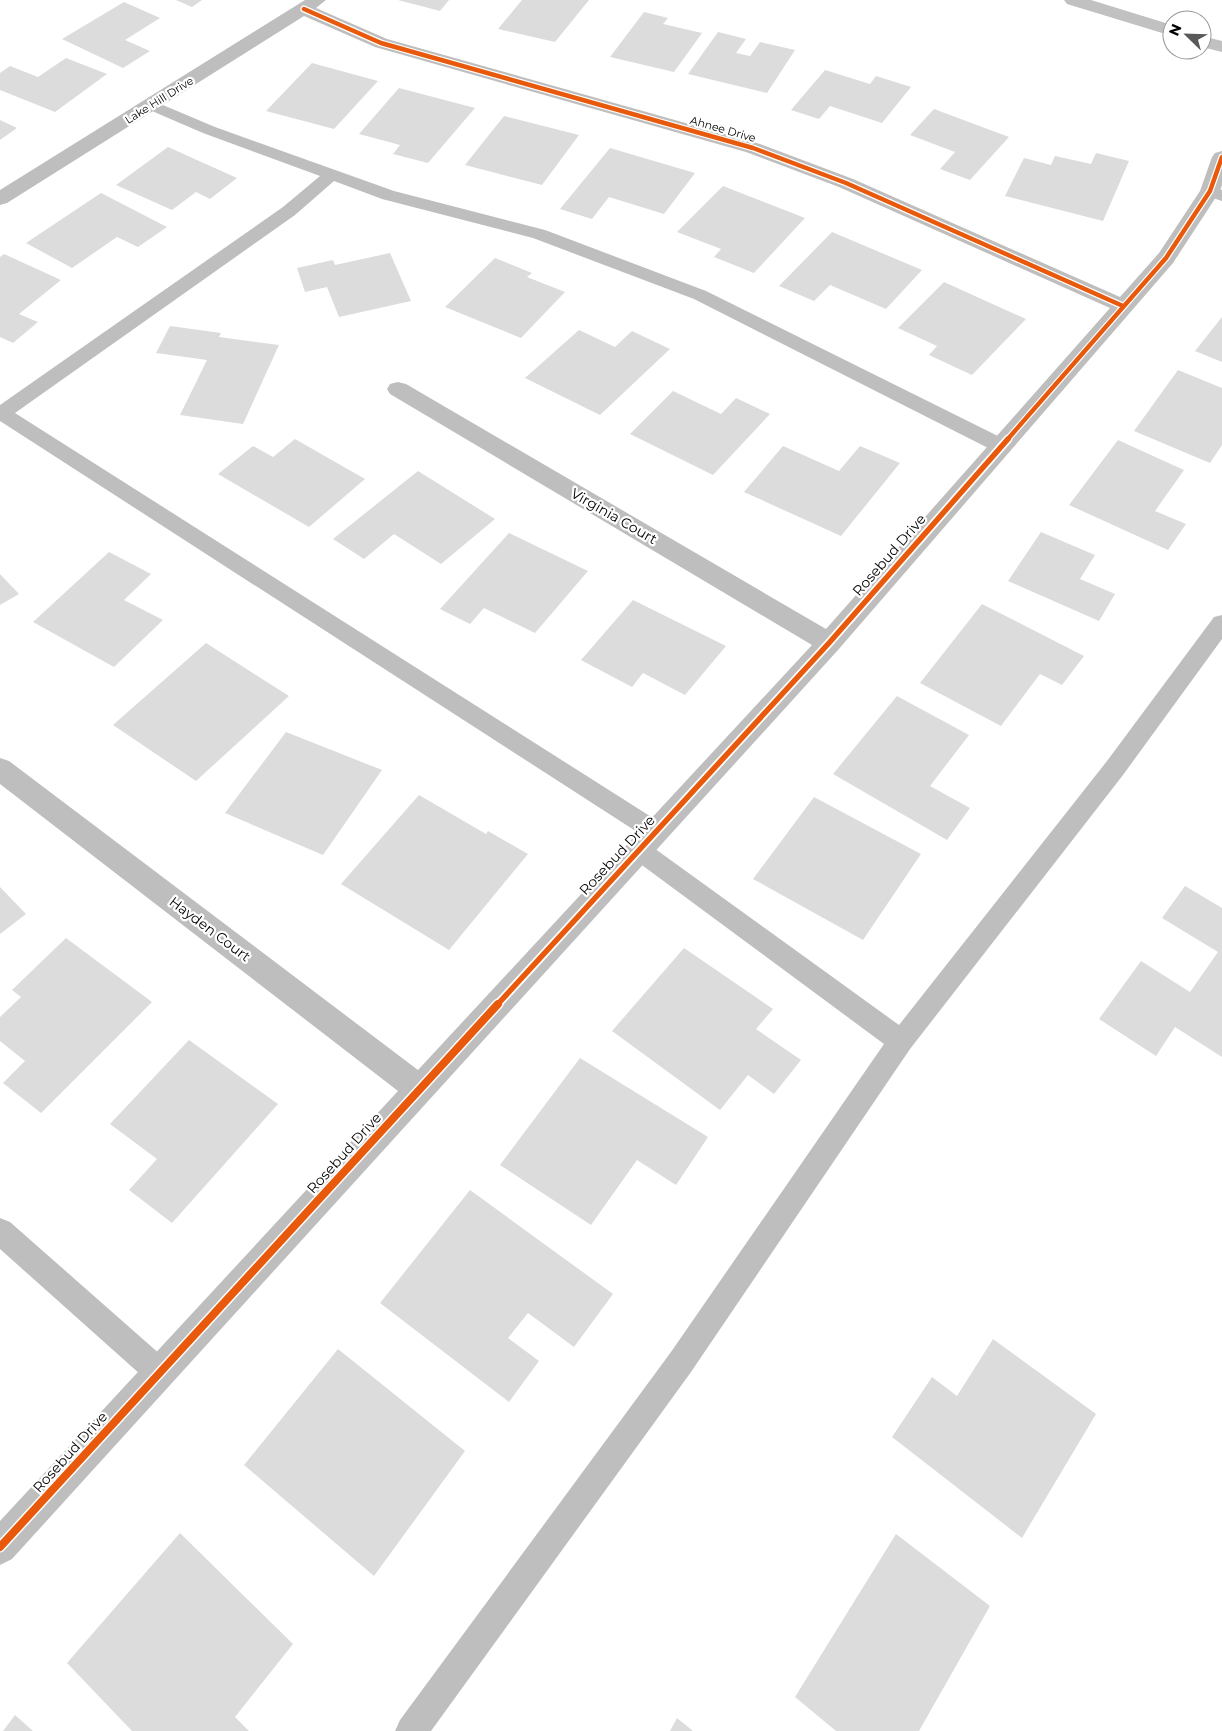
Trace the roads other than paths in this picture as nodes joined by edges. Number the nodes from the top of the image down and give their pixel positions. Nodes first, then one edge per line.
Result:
1 (1073, 0) edge
2 (310, 4) edge
3 (1162, 28) edge
4 (151, 104) junction
5 (1222, 156) edge
6 (331, 175) junction
7 (1216, 193) edge
8 (0, 199) edge
9 (1123, 306) junction
10 (398, 389) dead end
11 (0, 414) edge
12 (1000, 446) junction
13 (1222, 624) edge
14 (829, 643) junction
15 (0, 769) edge
16 (647, 841) junction
17 (901, 1041) junction
18 (419, 1089) junction
19 (0, 1231) edge
20 (160, 1373) junction
21 (0, 1547) edge
22 (410, 1731) edge

1 - 3 main road
2 - 4 street, Lake Hill Drive
2 - 9 street, Ahnee Drive
4 - 6 lane
4 - 8 street, Lake Hill Drive
5 - 7 street, Rosebud Drive
6 - 11 lane
6 - 12 lane
7 - 9 street, Rosebud Drive
9 - 12 street, Rosebud Drive
10 - 14 street, Virginia Court
11 - 16 lane
12 - 14 street, Rosebud Drive
13 - 17 lane
14 - 16 street, Rosebud Drive
15 - 18 street, Hayden Court
16 - 17 lane
16 - 18 street, Rosebud Drive
17 - 22 lane
18 - 20 street, Rosebud Drive
19 - 20 lane
20 - 21 street, Rosebud Drive

